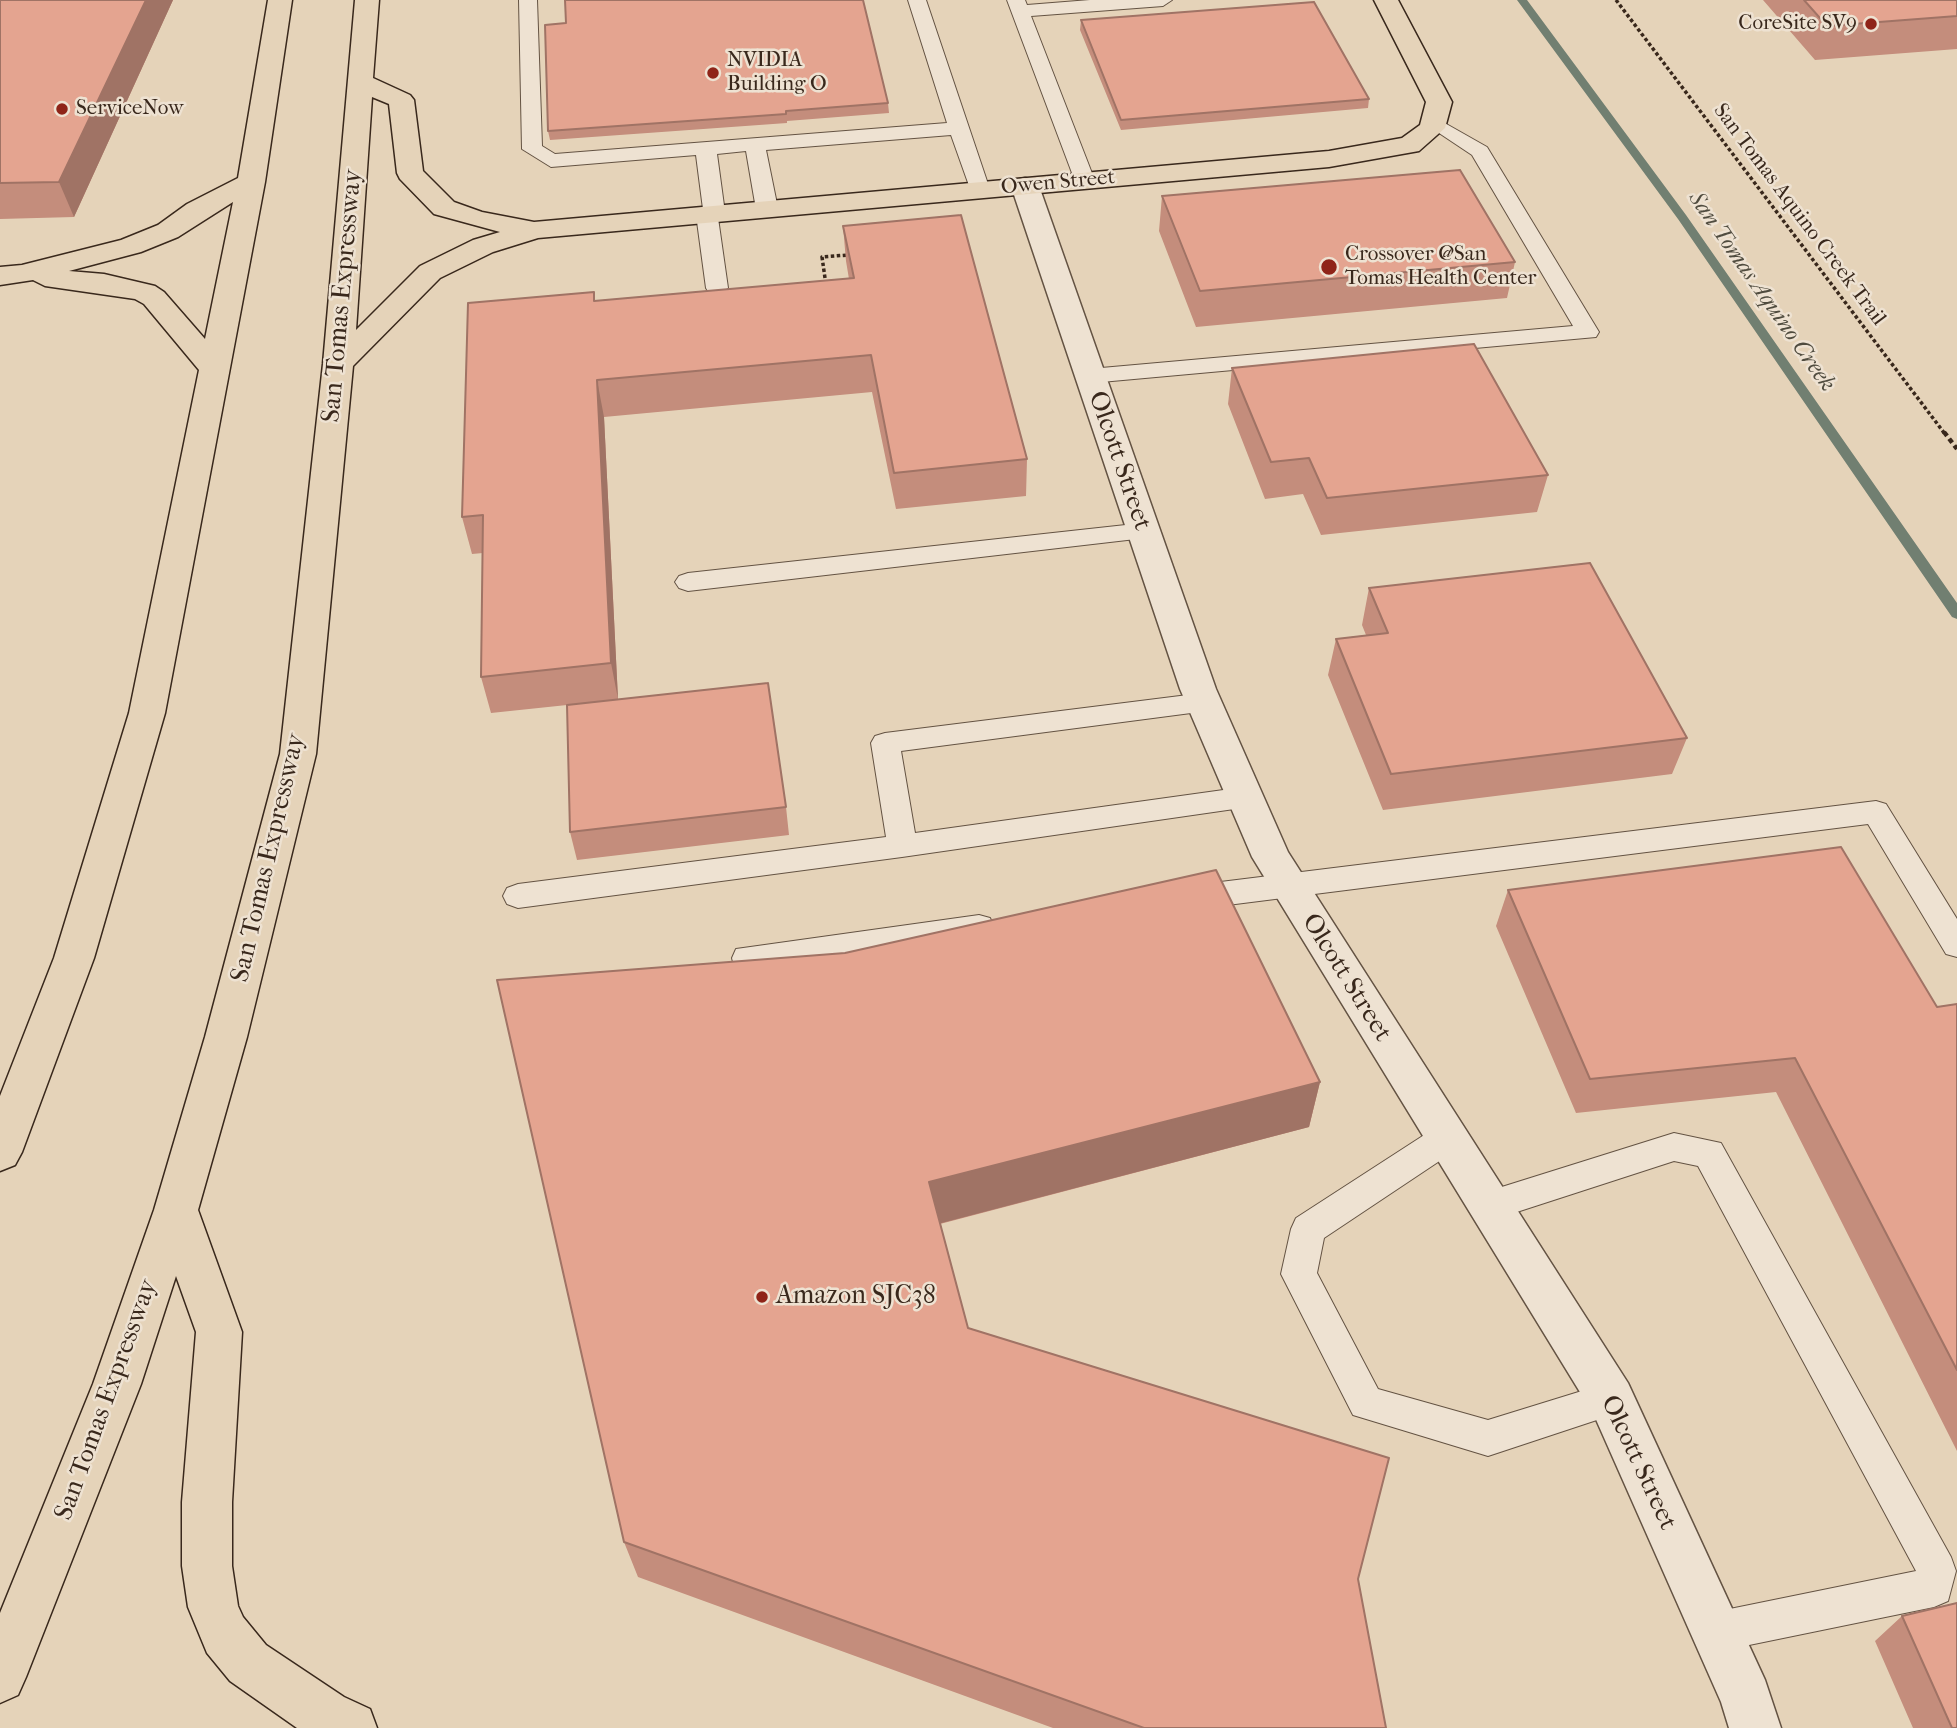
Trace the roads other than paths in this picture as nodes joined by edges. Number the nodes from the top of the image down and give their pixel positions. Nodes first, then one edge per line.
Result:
1 (280, 0) edge
2 (367, 0) edge
3 (527, 0) edge
4 (918, 0) edge
5 (1163, 0) edge
6 (1386, 0) edge
7 (1122, 3) junction
8 (1018, 6) edge
9 (1131, 26) edge
10 (361, 82) junction
11 (1434, 122) junction
12 (958, 128) junction
13 (755, 145) junction
14 (706, 149) junction
15 (1084, 181) junction
16 (251, 182) junction
17 (1025, 186) junction
18 (979, 190) junction
19 (767, 209) junction
20 (710, 214) junction
21 (535, 230) junction
22 (11, 275) edge
23 (718, 288) edge
24 (338, 365) junction
25 (213, 367) junction
26 (1090, 376) junction
27 (1144, 531) junction
28 (688, 582) dead end
29 (1204, 703) junction
30 (1245, 798) junction
31 (902, 846) junction
32 (1287, 884) junction
33 (518, 895) dead end
34 (1163, 901) edge
35 (1010, 922) edge
36 (1957, 945) edge
37 (760, 1009) edge
38 (1447, 1138) junction
39 (0, 1152) edge
40 (1489, 1206) junction
41 (176, 1210) junction
42 (1611, 1399) junction
43 (1715, 1632) junction
44 (0, 1677) edge
45 (351, 1728) edge
46 (1755, 1728) edge

1 - 16 highway
2 - 10 highway, San Tomas Expressway
3 - 14 lane
4 - 12 lane
5 - 7 lane
6 - 11 highway
7 - 8 lane
7 - 9 lane
8 - 15 lane
10 - 21 highway
10 - 24 highway, San Tomas Expressway
11 - 15 highway, Owen Street
11 - 26 lane
12 - 13 lane
12 - 18 lane
13 - 14 lane
13 - 19 lane
14 - 20 lane
15 - 17 highway, Owen Street
16 - 22 highway
16 - 25 highway
17 - 18 highway, Owen Street
17 - 26 street, Olcott Street
18 - 19 highway, Owen Street
19 - 20 highway, Owen Street
20 - 21 highway, Owen Street
20 - 23 lane
21 - 24 highway
22 - 25 highway
24 - 41 highway, San Tomas Expressway
25 - 39 highway
26 - 27 street, Olcott Street
27 - 28 lane
27 - 29 street, Olcott Street
29 - 30 street, Olcott Street
29 - 31 lane
30 - 31 lane
30 - 32 street, Olcott Street
31 - 33 lane
32 - 34 lane
32 - 36 lane
32 - 38 street, Olcott Street
35 - 37 lane
38 - 40 street, Olcott Street
38 - 42 lane
40 - 42 street, Olcott Street
40 - 43 lane
41 - 44 highway, San Tomas Expressway
41 - 45 highway
42 - 43 street, Olcott Street
43 - 46 street, Olcott Street

